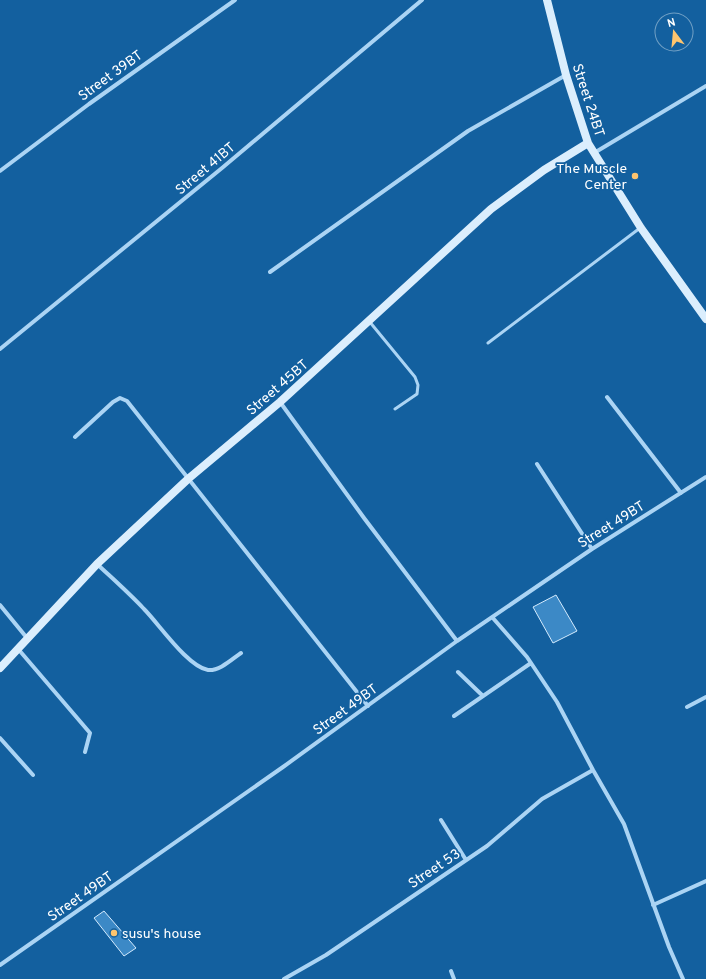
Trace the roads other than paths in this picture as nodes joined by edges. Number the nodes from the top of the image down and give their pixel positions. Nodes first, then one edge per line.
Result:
1 (234, 0) edge
2 (422, 0) edge
3 (547, 0) edge
4 (566, 75) junction
5 (706, 86) edge
6 (588, 143) junction
7 (594, 153) junction
8 (0, 170) edge
9 (641, 228) junction
10 (270, 272) dead end
11 (706, 317) edge
12 (369, 321) junction
13 (488, 343) dead end
14 (0, 350) edge
15 (607, 397) dead end
16 (280, 402) junction
17 (395, 409) dead end
18 (75, 437) dead end
19 (537, 464) dead end
20 (706, 477) edge
21 (188, 479) junction
22 (681, 493) junction
23 (592, 549) junction
24 (97, 564) junction
25 (0, 605) edge
26 (492, 617) junction
27 (27, 638) junction
28 (457, 641) junction
29 (19, 650) junction
30 (241, 653) dead end
31 (531, 663) junction
32 (0, 668) edge
33 (458, 672) dead end
34 (483, 696) junction
35 (706, 697) edge
36 (368, 706) junction
37 (687, 708) dead end
38 (454, 716) dead end
39 (0, 738) edge
40 (85, 752) dead end
41 (593, 770) junction
42 (33, 774) dead end
43 (441, 820) dead end
44 (466, 860) junction
45 (706, 881) edge
46 (653, 905) junction
47 (0, 965) edge
48 (451, 971) dead end
49 (284, 979) edge
50 (454, 979) edge
51 (683, 979) edge

1 - 8 street, Street 39BT
2 - 14 street, Street 41BT
3 - 4 street, Street 24BT
4 - 6 street, Street 24BT
4 - 10 street
5 - 7 street
6 - 7 street, Street 24BT
6 - 12 street, Street 45BT
7 - 9 street, Street 24BT
9 - 11 street, Street 24BT
9 - 13 lane
12 - 16 street, Street 45BT
12 - 17 lane
15 - 22 street
16 - 21 street, Street 45BT
16 - 28 street
18 - 21 street
19 - 23 street
20 - 22 street, Street 49BT
21 - 24 street, Street 45BT
21 - 36 street
22 - 23 street, Street 49BT
23 - 26 street, Street 49BT
24 - 27 street, Street 45BT
24 - 30 street
25 - 27 street
26 - 28 street, Street 49BT
26 - 31 street
27 - 29 street, Street 45BT
28 - 36 street, Street 49BT
29 - 32 street, Street 45BT
29 - 40 street
31 - 34 street
31 - 41 street
33 - 34 street
34 - 38 street
35 - 37 street
36 - 47 street, Street 49BT
39 - 42 street
41 - 44 street, Street 53
41 - 46 street
43 - 44 street
44 - 49 street, Street 53
45 - 46 street
46 - 51 street
48 - 50 street

